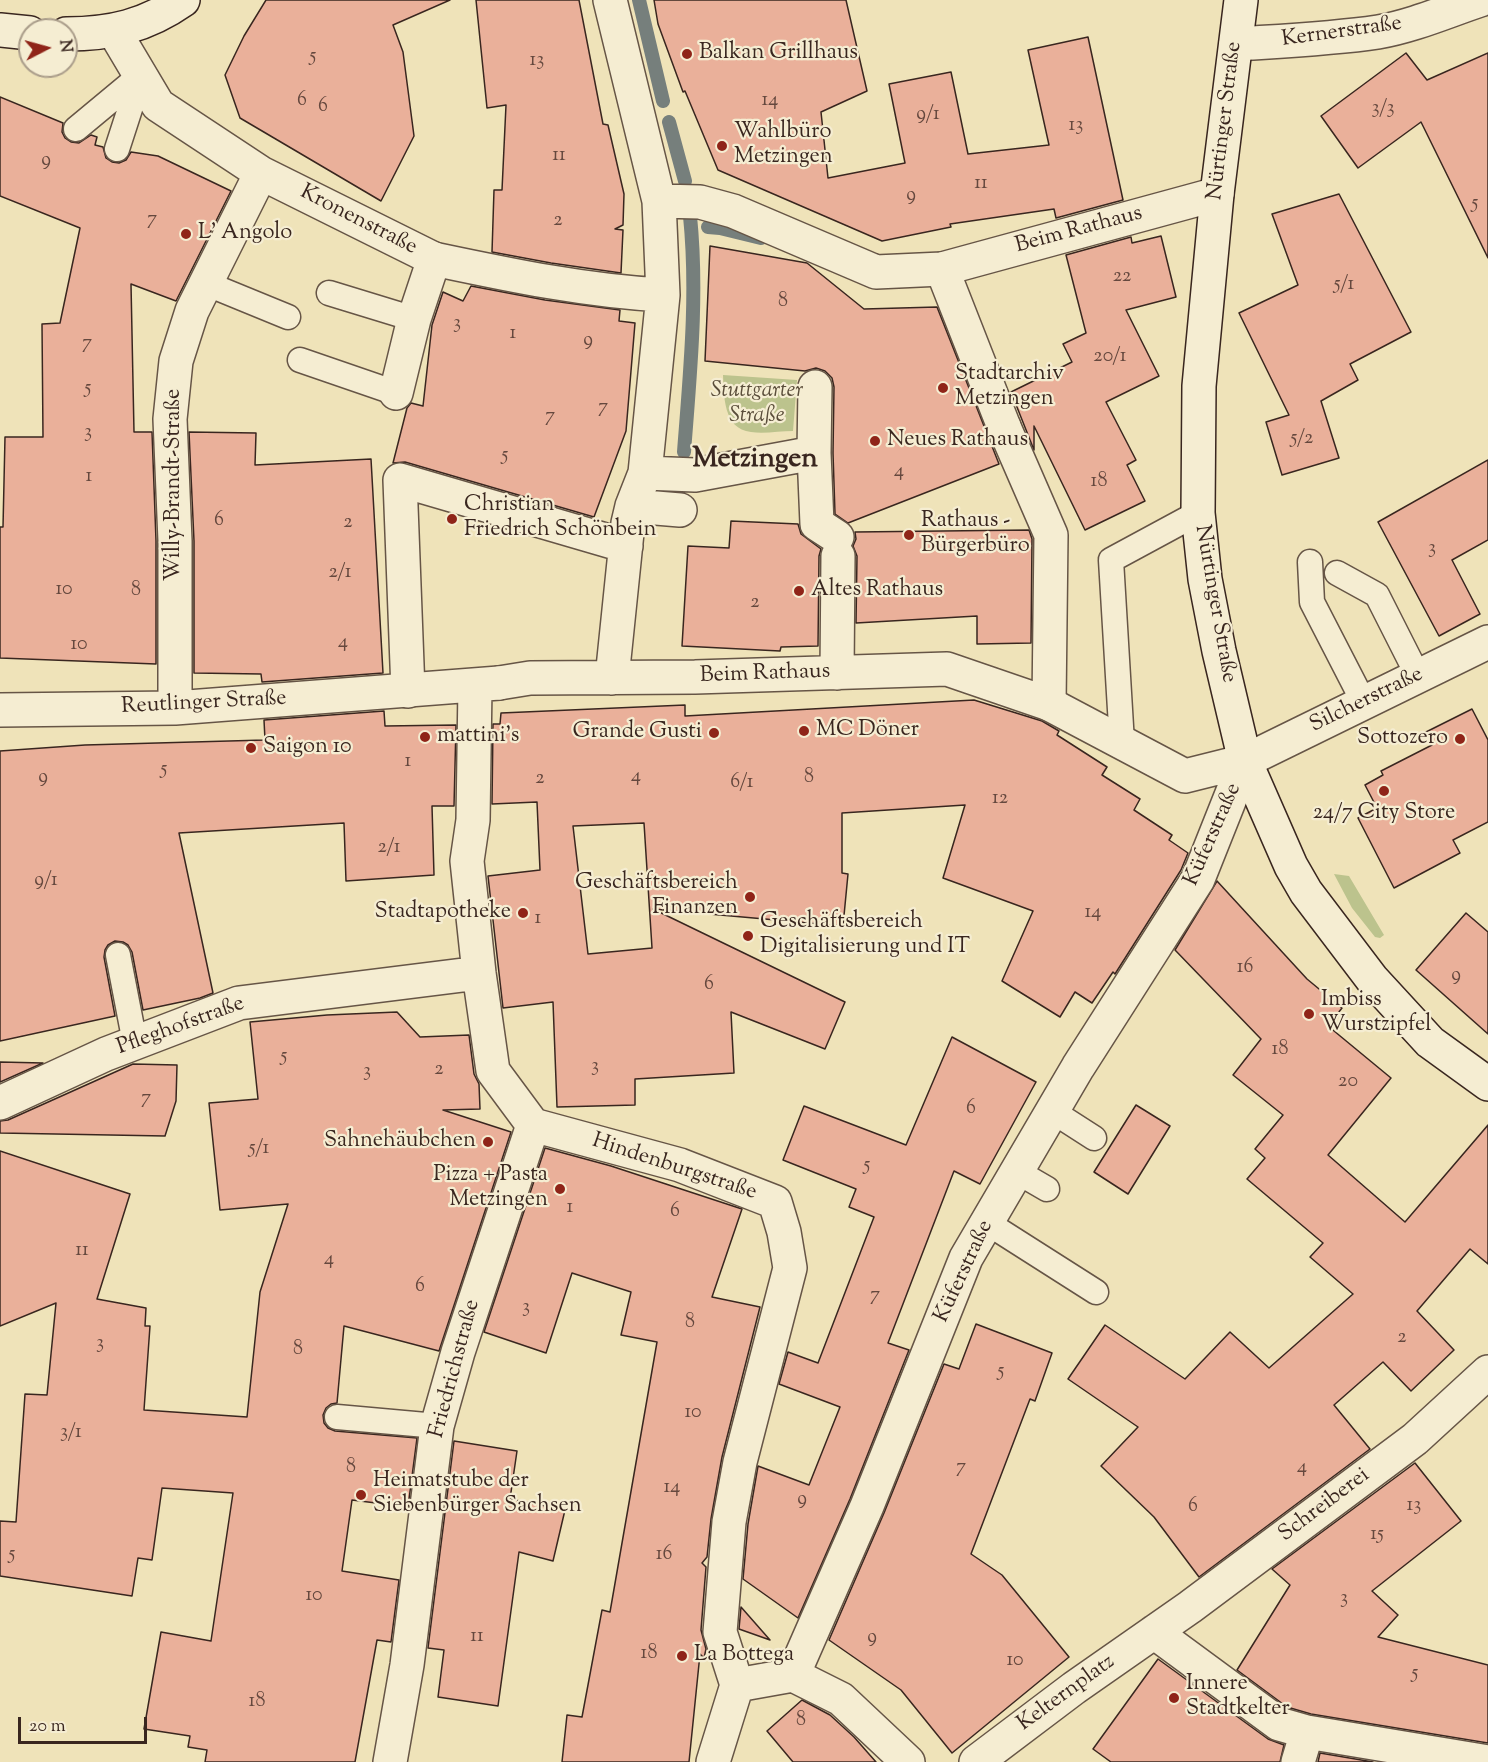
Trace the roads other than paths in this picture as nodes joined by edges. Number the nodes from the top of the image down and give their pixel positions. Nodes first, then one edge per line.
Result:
1 (183, 0) edge
2 (610, 0) edge
3 (1241, 0) edge
4 (1480, 0) edge
5 (0, 30) edge
6 (114, 31) junction
7 (18, 32) edge
8 (78, 33) edge
9 (1236, 44) junction
10 (141, 75) junction
11 (76, 129) dead end
12 (117, 149) dead end
13 (261, 173) junction
14 (1217, 194) junction
15 (659, 201) junction
16 (434, 259) junction
17 (942, 269) junction
18 (205, 283) junction
19 (329, 293) dead end
20 (663, 295) junction
21 (288, 317) dead end
22 (414, 320) junction
23 (300, 360) dead end
24 (815, 387) dead end
25 (396, 393) joint
26 (814, 453) junction
27 (645, 473) junction
28 (632, 506) junction
29 (680, 510) dead end
30 (1198, 513) junction
31 (626, 546) junction
32 (1310, 562) dead end
33 (1337, 573) dead end
34 (1488, 642) edge
35 (837, 673) junction
36 (1418, 676) junction
37 (612, 678) junction
38 (407, 682) junction
39 (487, 685) junction
40 (1364, 703) junction
41 (1049, 704) junction
42 (176, 708) junction
43 (0, 710) edge
44 (1122, 743) junction
45 (1245, 761) junction
46 (118, 955) dead end
47 (479, 973) junction
48 (135, 1043) junction
49 (1488, 1084) edge
50 (0, 1103) edge
51 (1052, 1111) junction
52 (533, 1125) junction
53 (1094, 1138) dead end
54 (1016, 1171) junction
55 (1047, 1189) dead end
56 (986, 1222) junction
57 (1096, 1292) dead end
58 (1488, 1372) edge
59 (337, 1417) dead end
60 (437, 1426) junction
61 (1154, 1632) junction
62 (793, 1675) junction
63 (737, 1685) junction
64 (1303, 1747) edge
65 (981, 1761) edge
66 (390, 1762) edge
67 (713, 1762) edge
68 (908, 1762) edge
69 (1488, 1762) edge

1 - 6 street
2 - 15 street
3 - 9 street, Nürtinger Straße
4 - 9 street, Kernerstraße
5 - 7 street
6 - 8 street
6 - 10 street, Kronenstraße
9 - 14 street, Nürtinger Straße
10 - 11 lane
10 - 12 lane
10 - 13 street, Kronenstraße
13 - 16 street, Kronenstraße
13 - 18 street, Willy-Brandt-Straße
14 - 17 street, Beim Rathaus
14 - 30 street, Nürtinger Straße
15 - 17 street, Beim Rathaus
15 - 20 street
16 - 20 street, Kronenstraße
16 - 22 street
17 - 41 street
18 - 21 lane
18 - 42 street, Willy-Brandt-Straße
19 - 22 lane
20 - 27 street
22 - 25 street
23 - 25 lane
24 - 26 street
26 - 27 street
26 - 35 street
27 - 28 street
28 - 29 street
28 - 31 street
30 - 44 lane
30 - 45 street, Nürtinger Straße
31 - 37 street
31 - 38 street
32 - 40 lane
33 - 36 lane
34 - 36 street, Silcherstraße
35 - 37 street, Beim Rathaus
35 - 41 street, Beim Rathaus
36 - 40 street, Silcherstraße
37 - 39 street, Beim Rathaus
38 - 39 street, Reutlinger Straße
38 - 42 street, Reutlinger Straße
39 - 47 street
40 - 45 street, Silcherstraße
41 - 44 street, Beim Rathaus
42 - 43 street, Reutlinger Straße
44 - 45 street, Beim Rathaus
45 - 49 street, Nürtinger Straße
45 - 51 street, Küferstraße
46 - 48 lane
47 - 48 street, Pfleghofstraße
47 - 52 street
48 - 50 street, Pfleghofstraße
51 - 53 lane
51 - 54 street, Küferstraße
52 - 60 street, Friedrichstraße
52 - 63 street, Hindenburgstraße
54 - 55 lane
54 - 56 street, Küferstraße
56 - 57 lane
56 - 62 street, Küferstraße
58 - 61 street, Schreiberei
59 - 60 lane
60 - 66 street, Friedrichstraße
61 - 64 street
61 - 65 street, Kelternplatz
62 - 63 street
62 - 68 street
63 - 67 street
64 - 69 street

